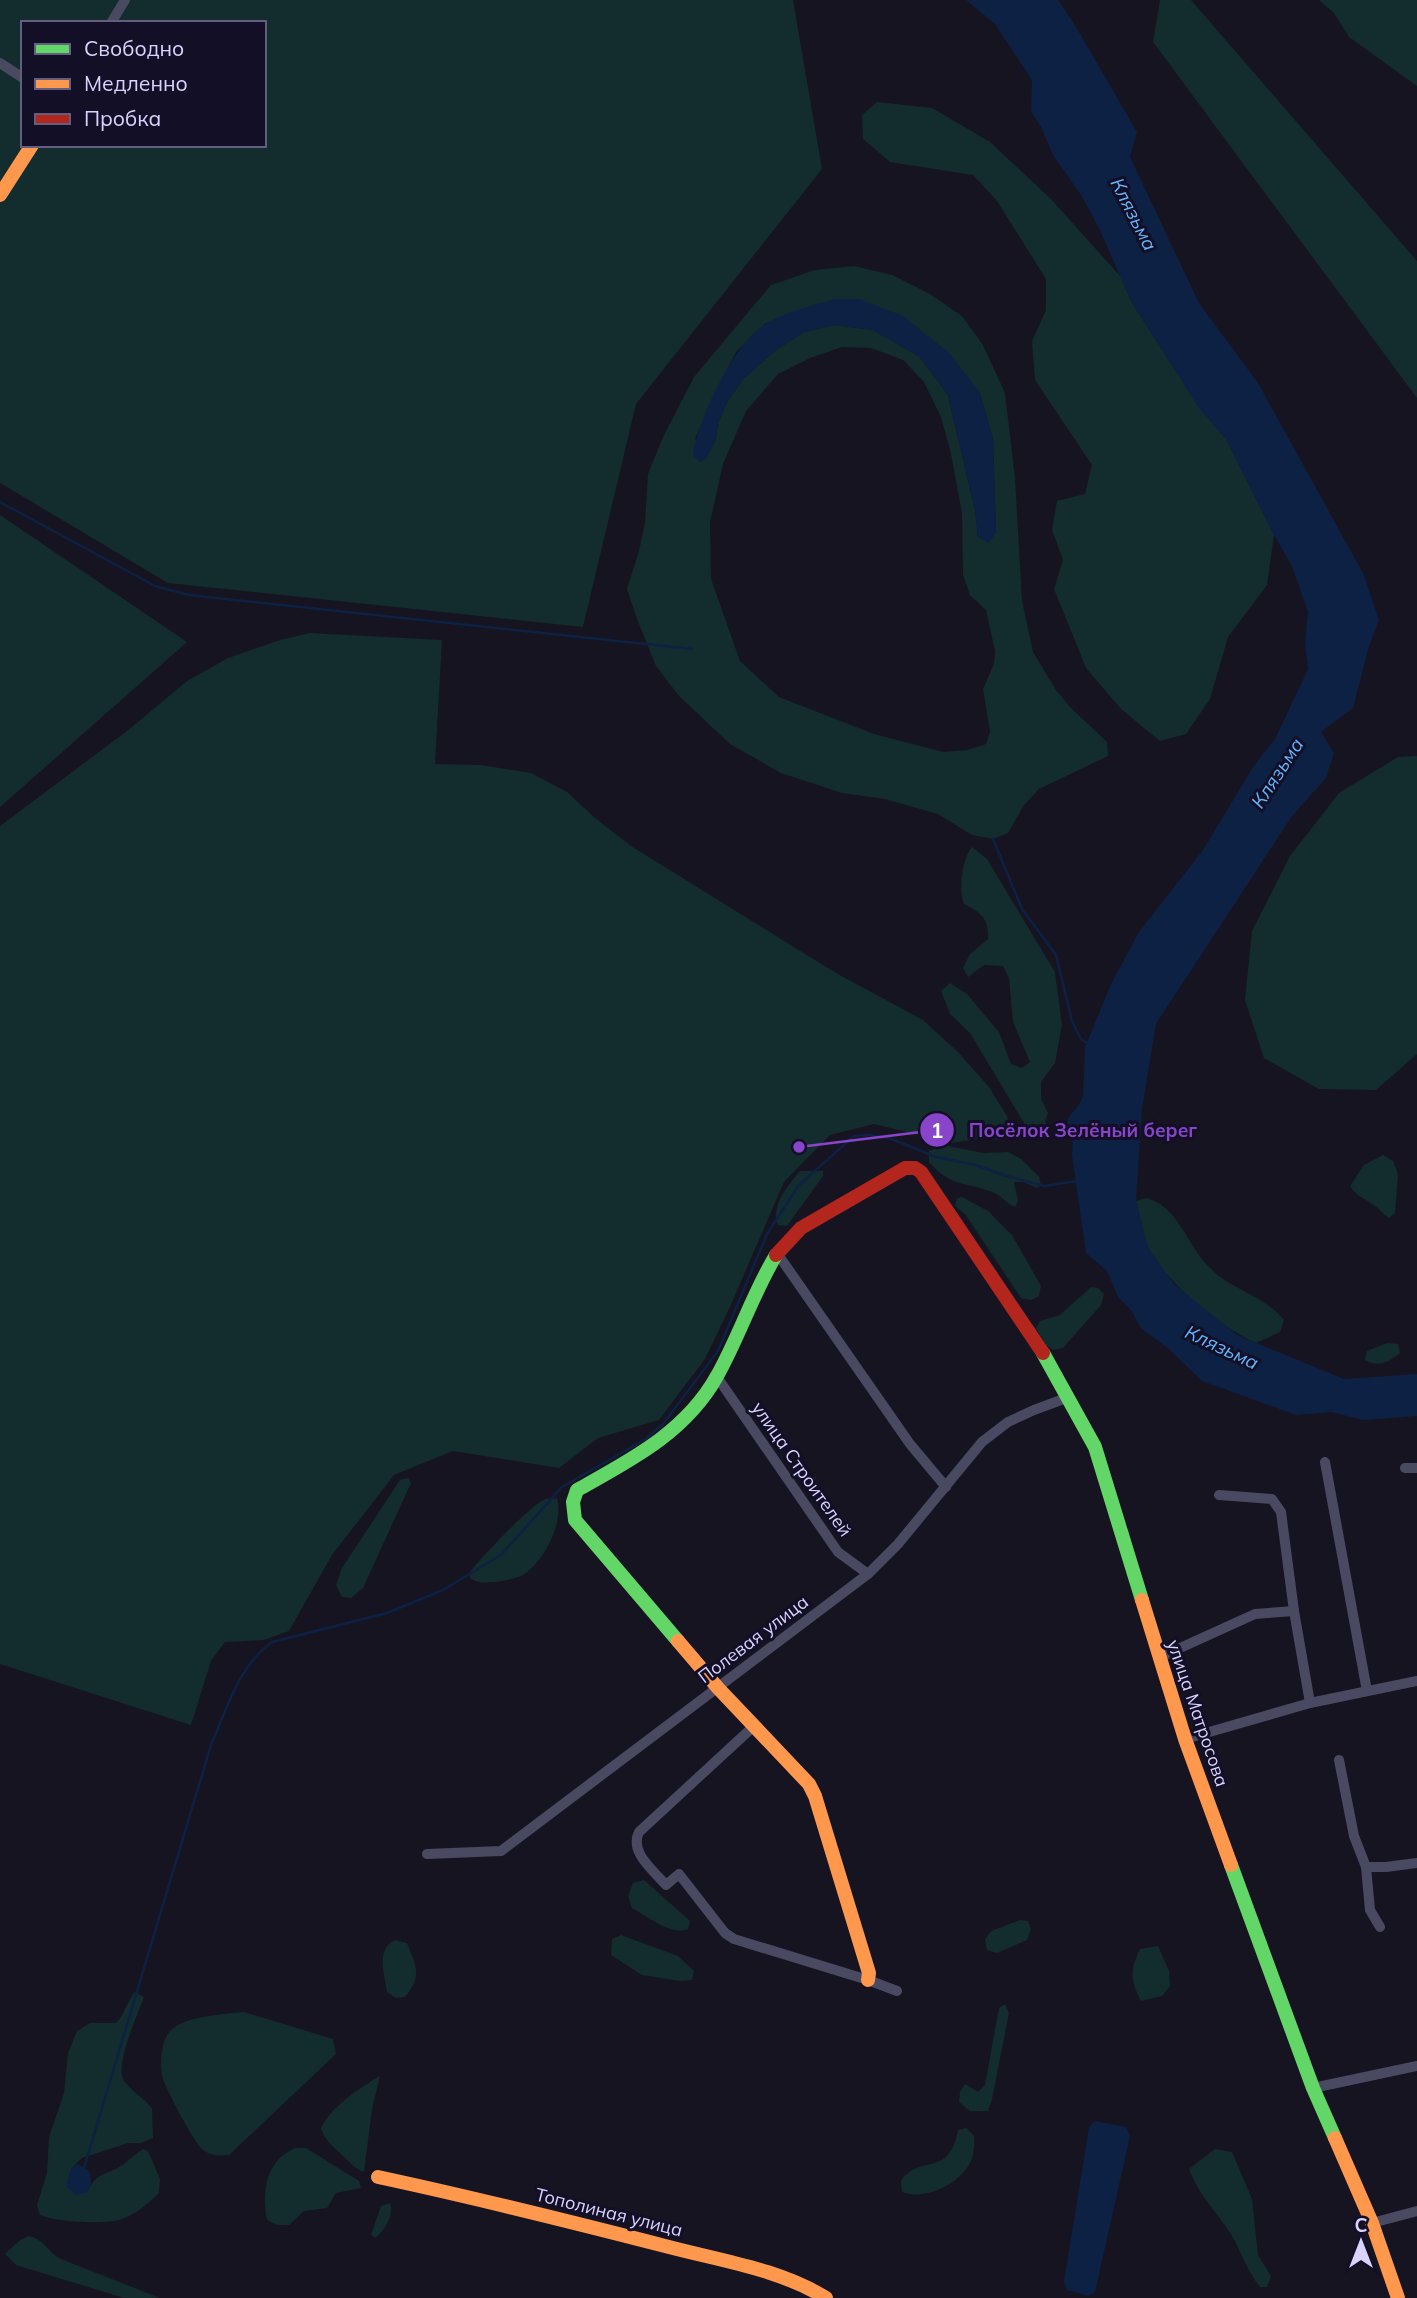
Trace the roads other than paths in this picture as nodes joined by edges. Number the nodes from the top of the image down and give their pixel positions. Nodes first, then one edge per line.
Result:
1 (125, 0) edge
2 (111, 21) edge
3 (0, 63) edge
4 (21, 77) edge
5 (31, 147) edge
6 (0, 195) edge
7 (777, 1253) junction
8 (717, 1377) junction
9 (1069, 1397) junction
10 (1325, 1462) dead end
11 (946, 1487) junction
12 (1219, 1495) dead end
13 (867, 1574) junction
14 (1294, 1611) junction
15 (1158, 1658) junction
16 (1417, 1681) edge
17 (718, 1688) junction
18 (1367, 1691) junction
19 (1310, 1703) junction
20 (754, 1726) junction
21 (1185, 1739) junction
22 (1339, 1760) dead end
23 (426, 1854) dead end
24 (1417, 1863) edge
25 (1366, 1867) junction
26 (1380, 1927) dead end
27 (868, 1980) junction
28 (897, 1992) dead end
29 (1417, 2066) edge
30 (1313, 2088) junction
31 (378, 2177) dead end
32 (1417, 2211) edge
33 (1372, 2222) junction
34 (826, 2298) edge
35 (1398, 2298) edge

1 - 2 street
3 - 4 street
5 - 6 street
7 - 8 street
7 - 9 street, улица Матросова
7 - 11 street
8 - 13 street, улица Строителей
8 - 17 street
9 - 11 street, Полевая улица
9 - 15 street, улица Матросова
10 - 18 street
11 - 13 street, Полевая улица
12 - 14 street
13 - 17 street, Полевая улица
14 - 15 street
14 - 19 street
15 - 21 street, улица Матросова
16 - 18 street
17 - 20 street
17 - 23 street, Полевая улица
18 - 19 street
19 - 21 street
20 - 27 street
20 - 27 street
21 - 30 street, улица Матросова
22 - 25 street
24 - 25 street
25 - 26 street
27 - 28 street
29 - 30 street
30 - 33 street, улица Матросова
31 - 34 street, Тополиная улица
32 - 33 street
33 - 35 street, улица Матросова

